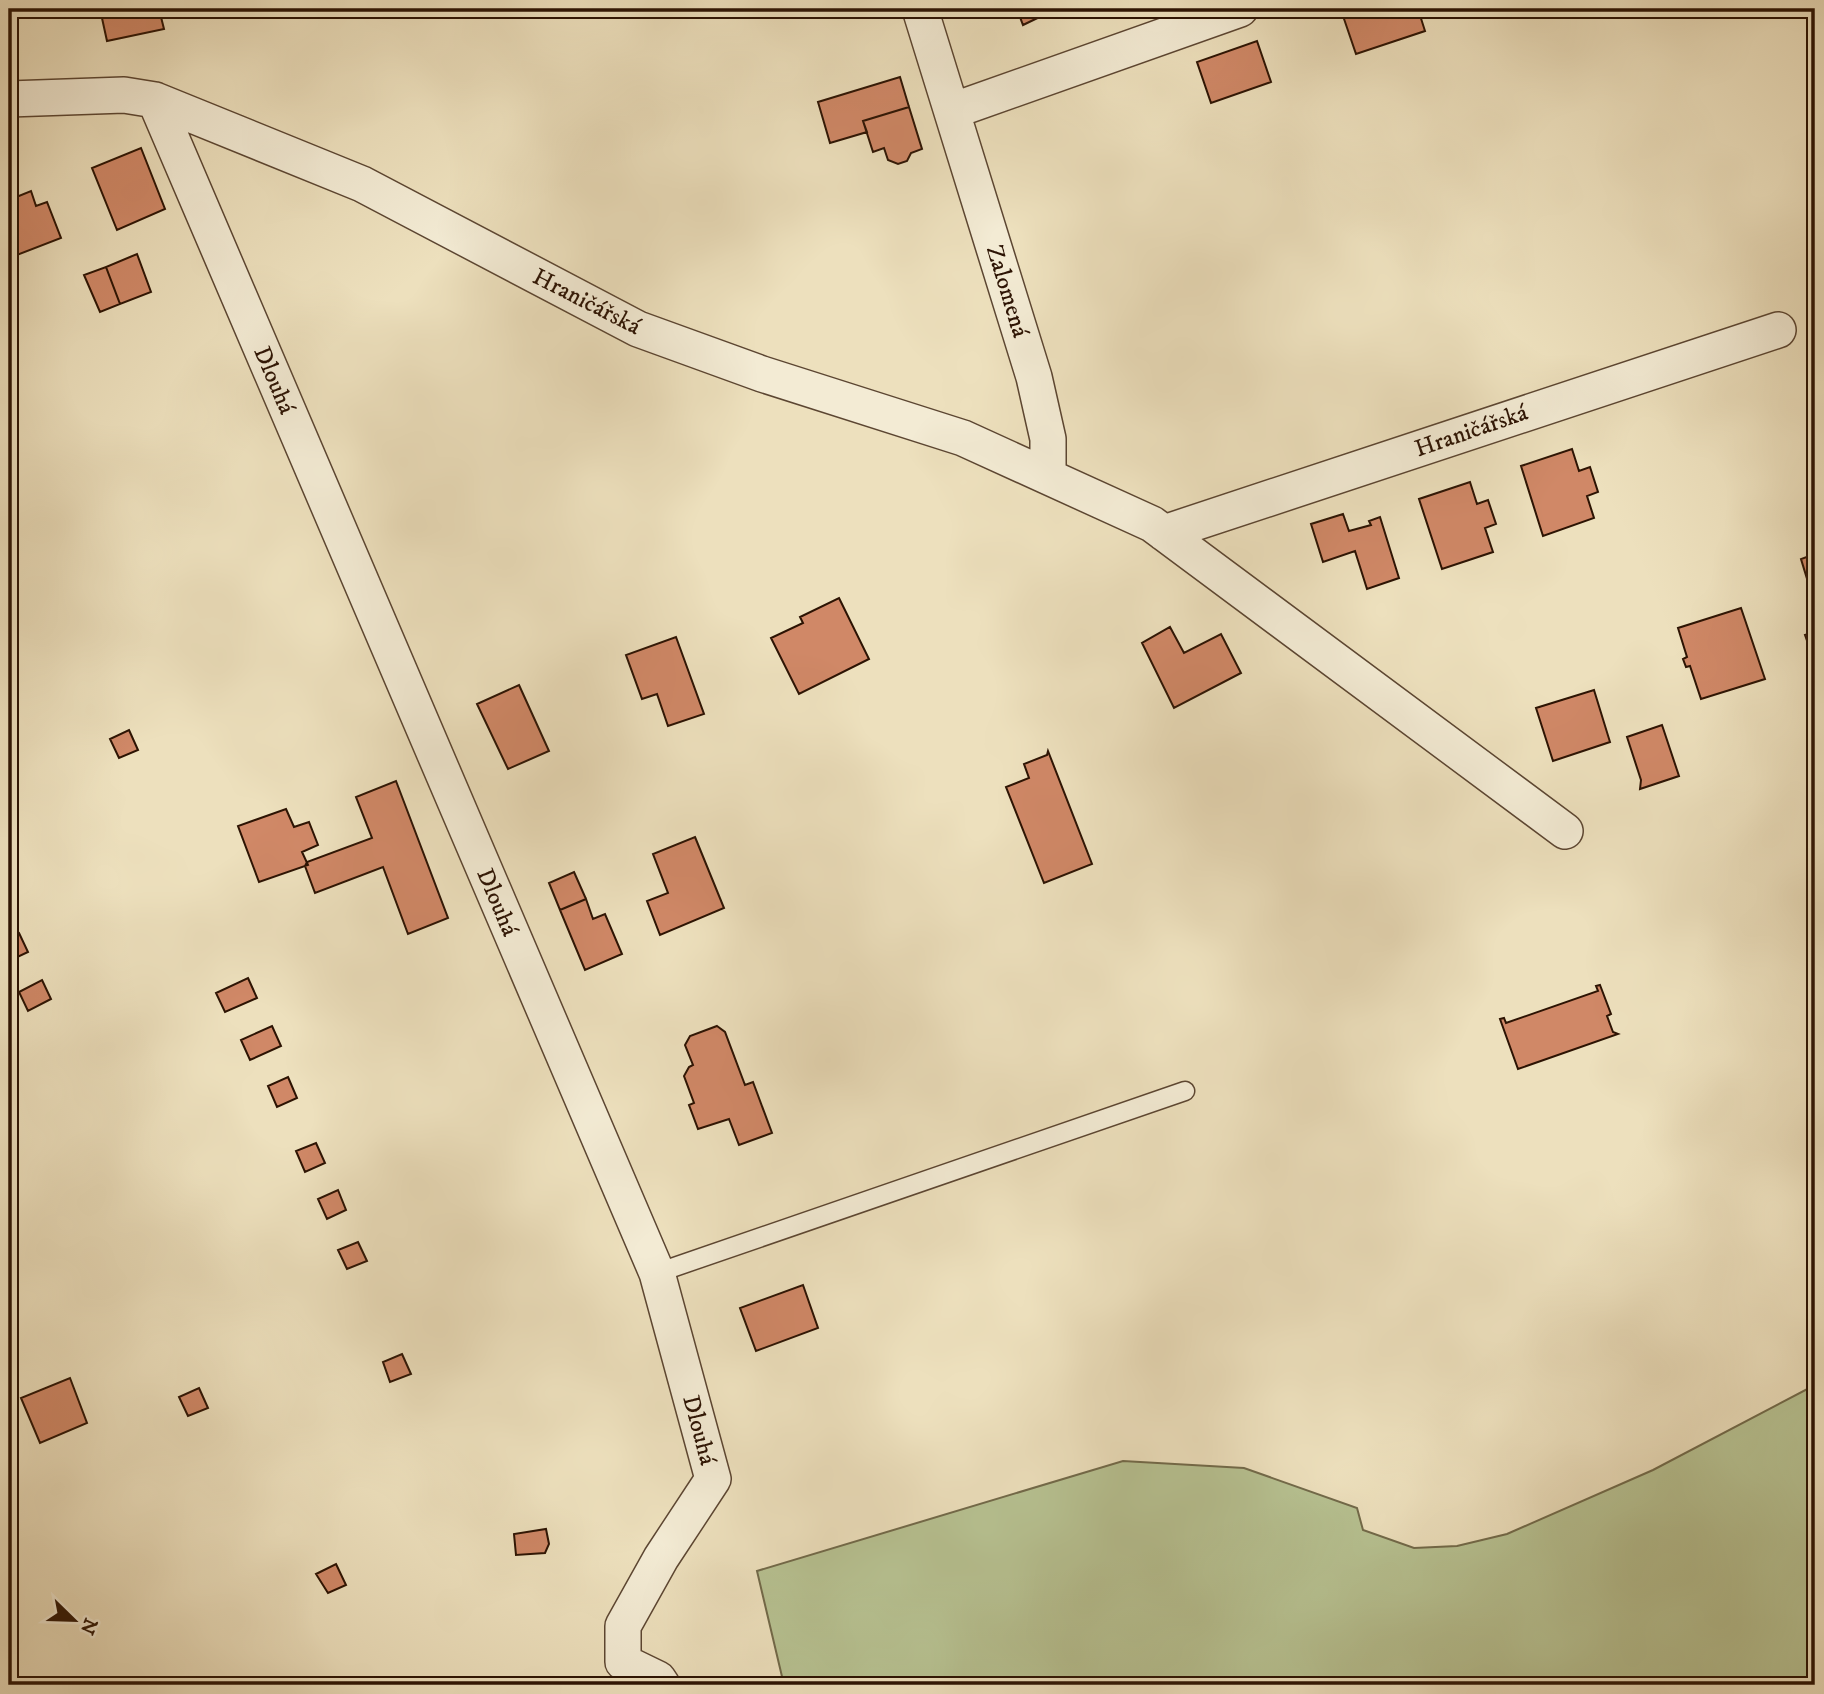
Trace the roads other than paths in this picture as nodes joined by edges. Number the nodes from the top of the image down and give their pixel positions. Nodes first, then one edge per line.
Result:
1 (920, 9) edge
2 (1240, 9) edge
3 (9, 99) edge
4 (155, 100) junction
5 (952, 111) junction
6 (1778, 330) dead end
7 (1048, 475) junction
8 (1164, 533) junction
9 (1565, 831) dead end
10 (1185, 1091) dead end
11 (657, 1273) junction
12 (663, 1685) edge

1 - 5 street, Zalomená
2 - 5 street
3 - 4 street, Hraničářská
4 - 7 street, Hraničářská
4 - 11 street, Dlouhá
5 - 7 street, Zalomená
6 - 8 street, Hraničářská
7 - 8 street, Hraničářská
8 - 9 street, Hraničářská
10 - 11 lane
11 - 12 street, Dlouhá

